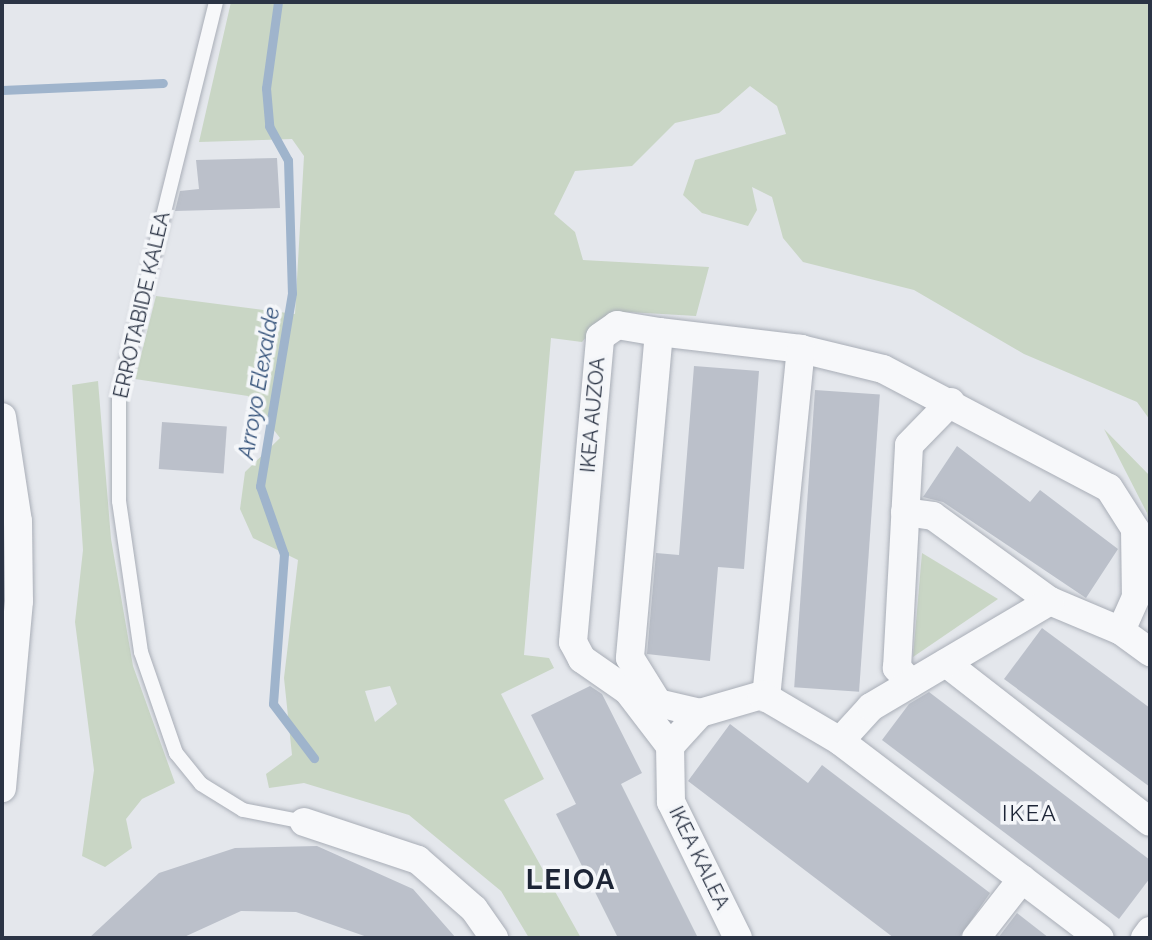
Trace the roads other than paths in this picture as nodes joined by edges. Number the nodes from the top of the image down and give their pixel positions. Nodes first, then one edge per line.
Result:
1 (216, 2) edge
2 (659, 332) junction
3 (801, 349) junction
4 (951, 402) junction
5 (2, 417) edge
6 (905, 512) junction
7 (1050, 601) junction
8 (1121, 631) junction
9 (1150, 652) edge
10 (946, 663) junction
11 (911, 683) junction
12 (766, 698) junction
13 (700, 713) junction
14 (840, 741) junction
15 (670, 746) junction
16 (2, 788) edge
17 (304, 822) joint
18 (1150, 822) edge
19 (1022, 879) junction
20 (1150, 931) edge
21 (494, 938) edge
22 (738, 938) edge
23 (976, 938) edge
24 (1100, 938) edge
25 (1145, 938) edge

1 - 17 lane, ERROTABIDE KALEA
2 - 3 street, IKEA AUZOA
2 - 13 street
2 - 15 street, IKEA AUZOA
3 - 4 street, IKEA AUZOA
3 - 12 street
4 - 6 street
4 - 8 street, IKEA AUZOA
5 - 16 street
6 - 7 street
6 - 11 street
7 - 8 street
7 - 10 street
8 - 9 street
10 - 11 street
10 - 18 street
11 - 14 street
12 - 13 street
12 - 14 street
13 - 15 street
14 - 19 street
15 - 22 street, IKEA KALEA
17 - 21 street, ERROTABIDE KALEA
19 - 23 street
19 - 24 street
20 - 25 street

